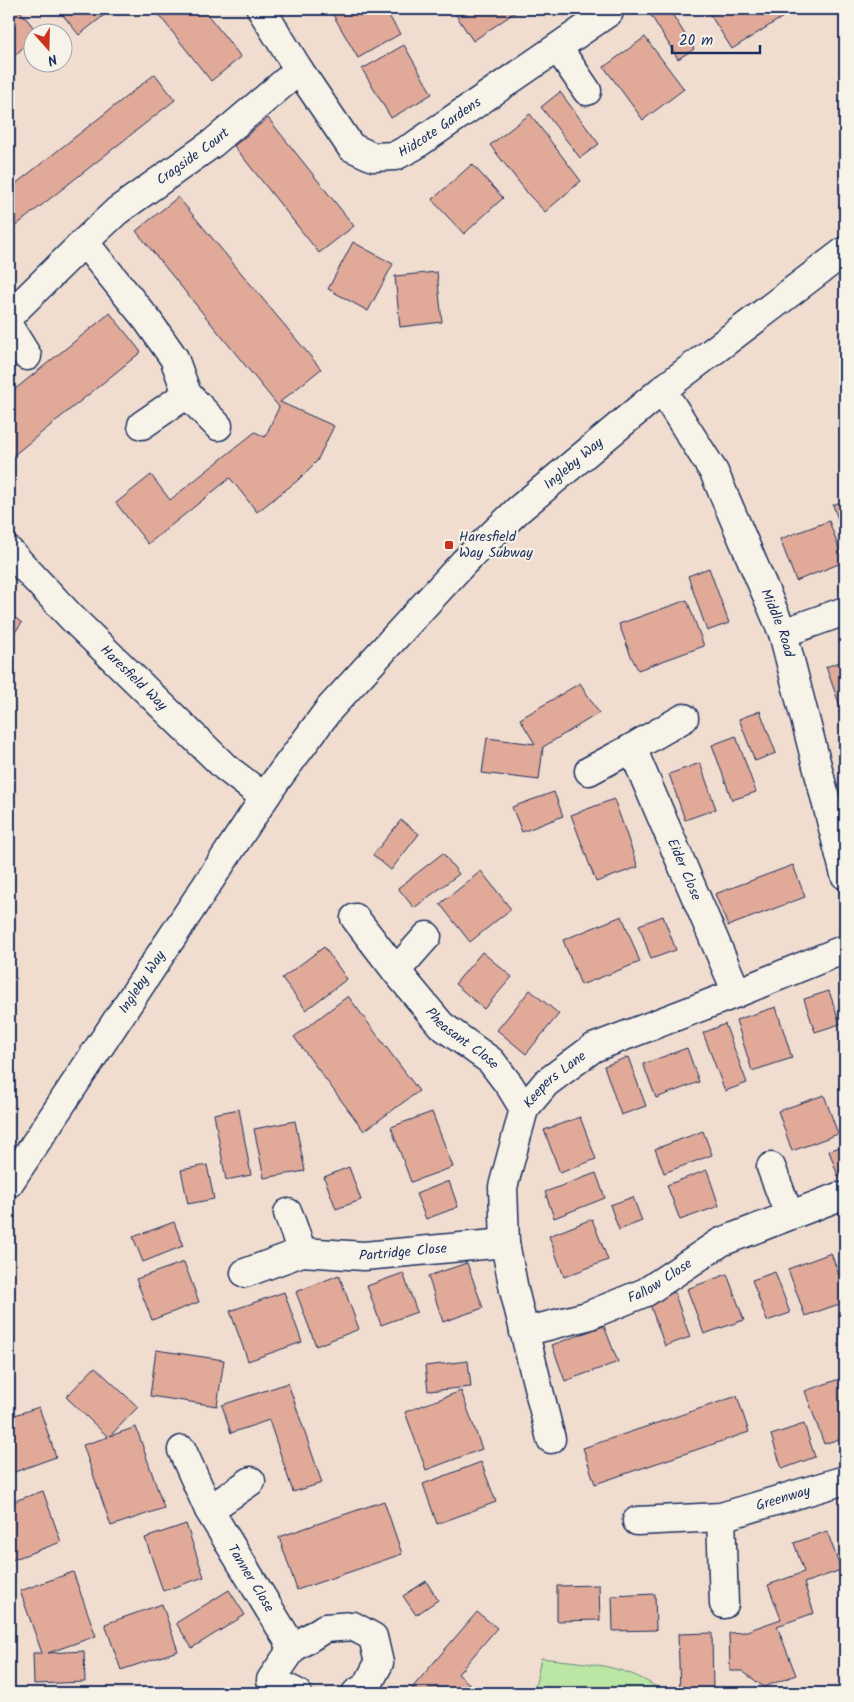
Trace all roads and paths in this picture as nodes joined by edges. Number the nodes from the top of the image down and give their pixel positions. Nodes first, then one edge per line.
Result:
1 (261, 9) edge
2 (609, 12) dead end
3 (558, 48) junction
4 (299, 70) junction
5 (587, 91) dead end
6 (84, 242) junction
7 (845, 251) edge
8 (9, 316) edge
9 (9, 327) edge
10 (27, 356) dead end
11 (662, 390) junction
12 (187, 394) junction
13 (142, 425) dead end
14 (218, 426) dead end
15 (9, 551) edge
16 (845, 611) edge
17 (782, 633) junction
18 (684, 718) dead end
19 (632, 748) junction
20 (588, 771) dead end
21 (270, 790) junction
22 (845, 875) edge
23 (355, 918) dead end
24 (427, 936) dead end
25 (845, 949) edge
26 (396, 971) junction
27 (737, 993) junction
28 (524, 1109) junction
29 (772, 1167) dead end
30 (9, 1183) edge
31 (838, 1197) dead end
32 (288, 1213) dead end
33 (789, 1215) junction
34 (505, 1243) junction
35 (302, 1252) junction
36 (245, 1273) dead end
37 (524, 1332) junction
38 (550, 1440) dead end
39 (182, 1450) dead end
40 (845, 1480) edge
41 (251, 1481) dead end
42 (209, 1510) junction
43 (721, 1517) junction
44 (637, 1521) dead end
45 (724, 1604) dead end
46 (293, 1648) junction
47 (263, 1686) edge
48 (296, 1693) edge
49 (356, 1693) edge

1 - 4 street, Hidcote Gardens
2 - 3 street, Hidcote Gardens
3 - 4 street, Hidcote Gardens
3 - 5 street
4 - 6 street, Cragside Court
6 - 8 street, Cragside Court
6 - 12 street
7 - 11 street, Ingleby Way
9 - 10 street
11 - 17 street, Middle Road
11 - 21 street, Ingleby Way
12 - 13 street
12 - 14 street
15 - 21 street, Haresfield Way
16 - 17 street
17 - 22 street, Middle Road
18 - 19 street
19 - 20 street
19 - 27 street, Eider Close
21 - 30 street, Ingleby Way
23 - 26 street, Pheasant Close
24 - 26 street
25 - 27 street, Keepers Lane
26 - 28 street, Pheasant Close
27 - 28 street, Keepers Lane
28 - 34 street, Keepers Lane
29 - 33 street
31 - 33 street, Fallow Close
32 - 35 street
33 - 37 street, Fallow Close
34 - 35 street, Partridge Close
34 - 37 street, Keepers Lane
35 - 36 street, Partridge Close
37 - 38 street, Keepers Lane
39 - 42 street, Tanner Close
40 - 43 street, Greenway
41 - 42 street
42 - 46 street, Tanner Close
43 - 44 street, Greenway
43 - 45 street
46 - 47 street
46 - 49 street
47 - 48 street

